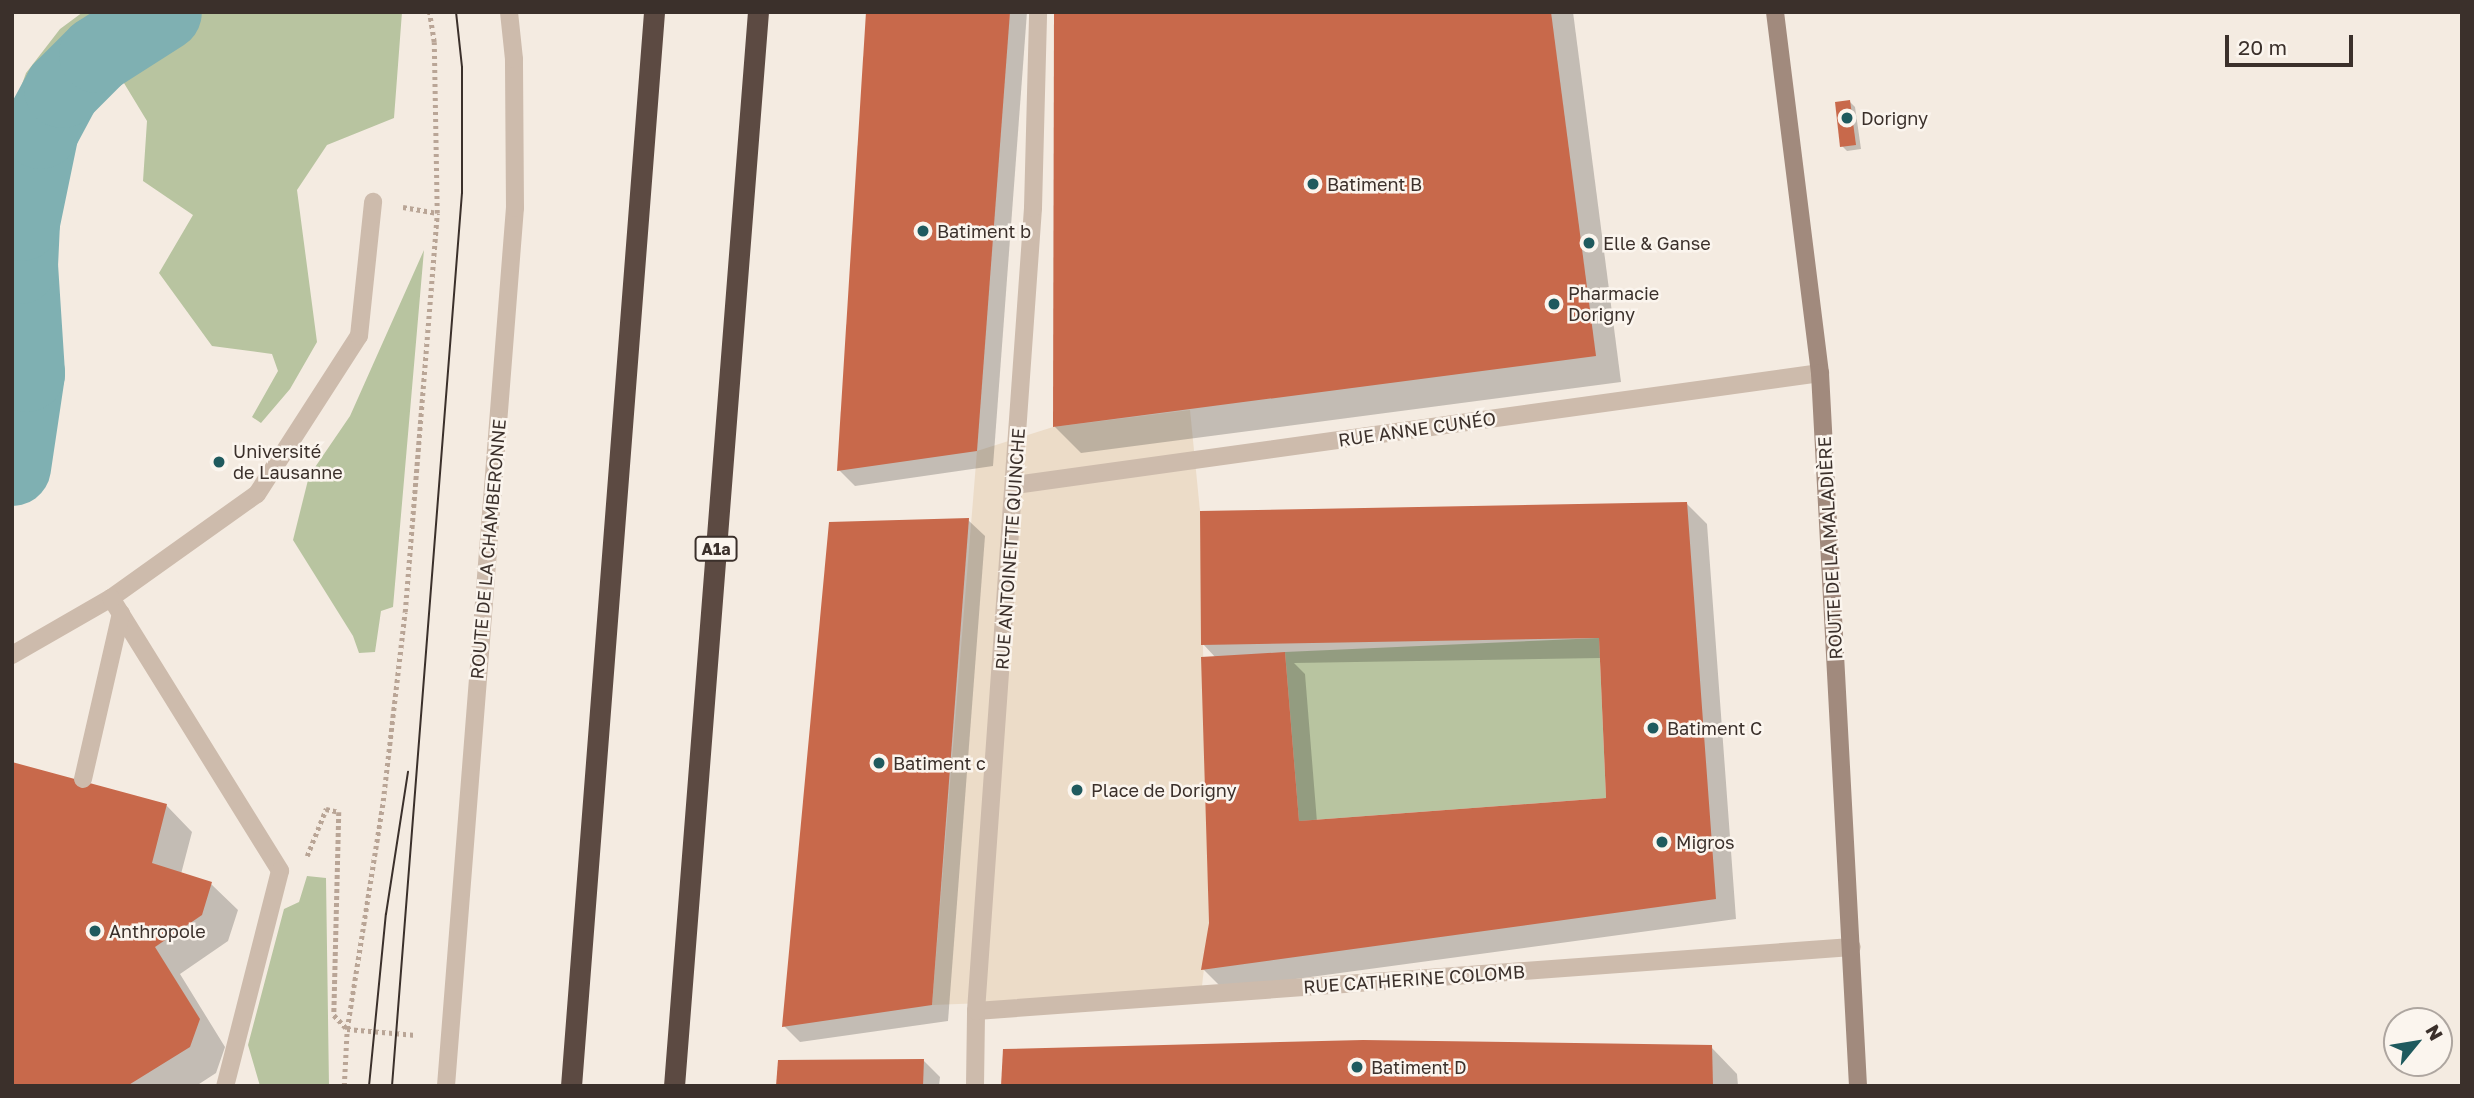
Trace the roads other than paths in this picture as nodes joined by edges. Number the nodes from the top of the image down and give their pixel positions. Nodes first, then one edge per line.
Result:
1 (509, 12) edge
2 (654, 12) edge
3 (758, 12) edge
4 (1038, 12) edge
5 (1775, 12) edge
6 (373, 202) dead end
7 (1820, 373) junction
8 (1015, 485) junction
9 (116, 605) junction
10 (12, 655) edge
11 (83, 779) dead end
12 (1852, 947) junction
13 (976, 1011) junction
14 (225, 1086) edge
15 (446, 1086) edge
16 (571, 1086) edge
17 (674, 1086) edge
18 (975, 1086) edge
19 (1858, 1086) edge

1 - 15 street, ROUTE DE LA CHAMBERONNE
2 - 16 highway
3 - 17 highway, A1a
4 - 8 street, RUE ANTOINETTE QUINCHE
5 - 7 main road, ROUTE DE LA MALADIÈRE
6 - 9 street
7 - 8 street, RUE ANNE CUNÉO
7 - 12 main road, ROUTE DE LA MALADIÈRE
8 - 13 street, RUE ANTOINETTE QUINCHE
9 - 10 street
9 - 11 street
9 - 14 street
12 - 13 street, RUE CATHERINE COLOMB
12 - 19 main road, ROUTE DE LA MALADIÈRE
13 - 18 street, RUE ANTOINETTE QUINCHE

